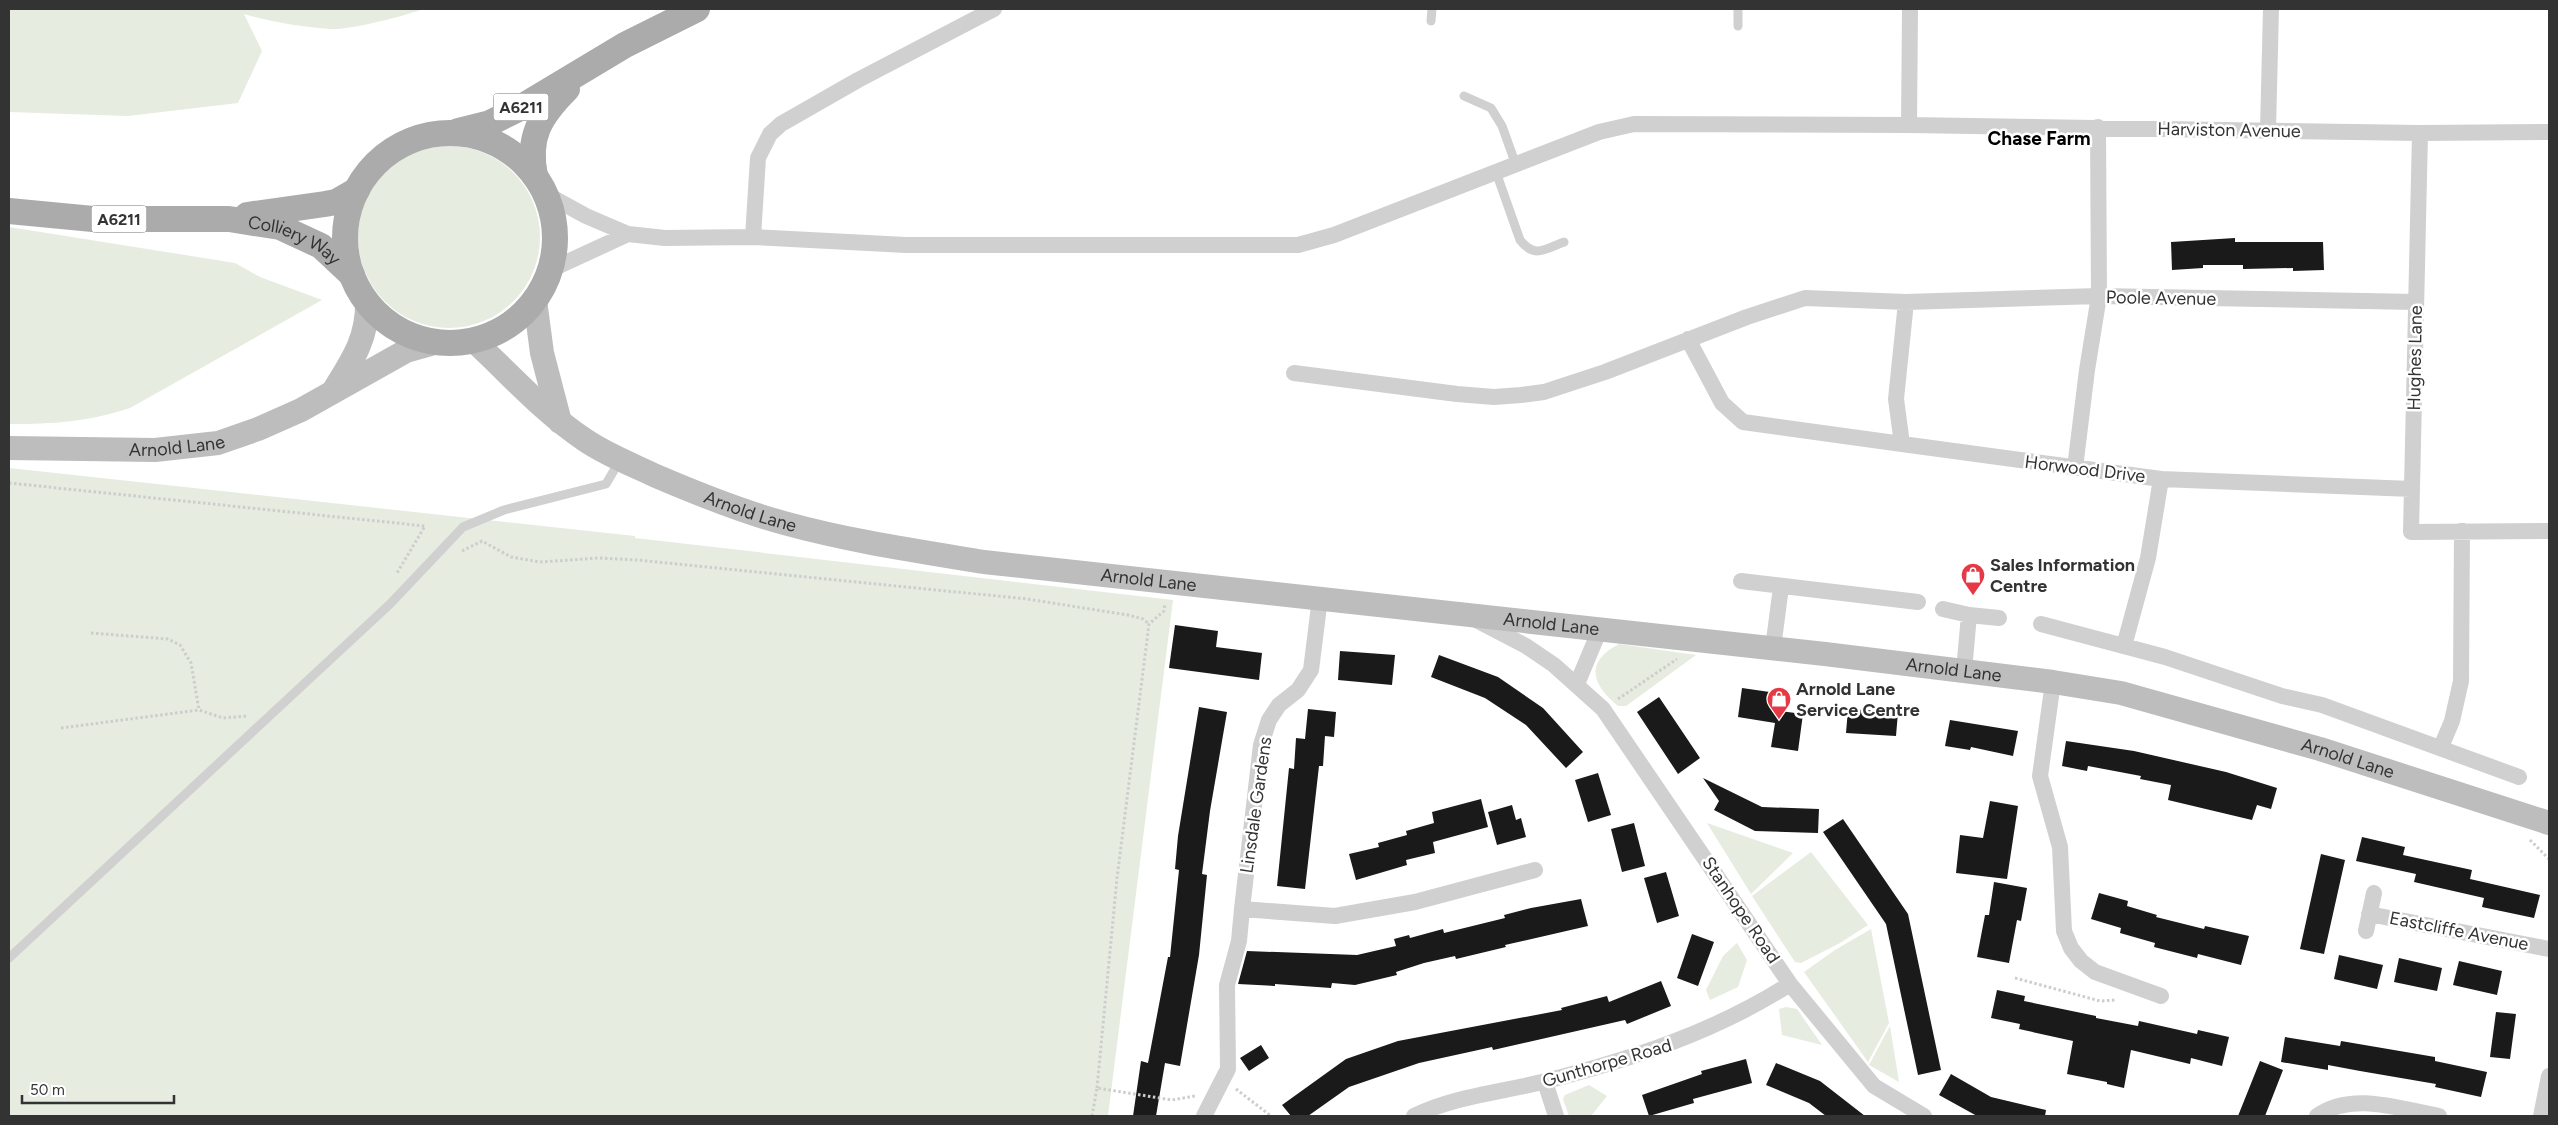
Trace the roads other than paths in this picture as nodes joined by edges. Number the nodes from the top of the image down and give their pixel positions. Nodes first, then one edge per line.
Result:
1 (697, 9) edge
2 (994, 9) edge
3 (1432, 9) edge
4 (1738, 9) edge
5 (1910, 9) edge
6 (2271, 9) edge
7 (1431, 21) dead end
8 (1738, 26) dead end
9 (589, 67) junction
10 (1464, 96) dead end
11 (1909, 125) junction
12 (2098, 127) junction
13 (2268, 130) junction
14 (2549, 132) edge
15 (448, 133) junction
16 (2420, 133) junction
17 (1516, 165) junction
18 (1496, 172) junction
19 (541, 185) junction
20 (357, 190) junction
21 (9, 211) edge
22 (229, 219) junction
23 (628, 234) junction
24 (752, 237) junction
25 (1564, 242) dead end
26 (550, 270) junction
27 (352, 275) junction
28 (2099, 296) junction
29 (535, 300) junction
30 (367, 302) junction
31 (1906, 302) junction
32 (2416, 302) junction
33 (1688, 339) junction
34 (473, 340) junction
35 (438, 342) junction
36 (1294, 374) dead end
37 (333, 392) junction
38 (560, 422) junction
39 (1902, 444) junction
40 (9, 448) edge
41 (620, 460) junction
42 (2075, 468) junction
43 (2160, 478) junction
44 (2412, 489) junction
45 (2462, 531) junction
46 (2549, 531) edge
47 (1740, 581) dead end
48 (1781, 587) junction
49 (1320, 598) junction
50 (1918, 602) dead end
51 (1943, 609) dead end
52 (1465, 614) junction
53 (1969, 615) junction
54 (1999, 618) dead end
55 (2042, 624) dead end
56 (1600, 629) junction
57 (2124, 646) junction
58 (1773, 648) junction
59 (1964, 671) junction
60 (2054, 682) junction
61 (1577, 684) junction
62 (2441, 747) junction
63 (2519, 777) dead end
64 (2549, 823) edge
65 (1535, 870) dead end
66 (2374, 893) dead end
67 (1242, 909) junction
68 (2369, 914) junction
69 (2366, 931) dead end
70 (2549, 949) edge
71 (9, 958) edge
72 (1790, 984) junction
73 (2161, 996) dead end
74 (2549, 1076) edge
75 (1545, 1082) junction
76 (1204, 1116) edge
77 (1414, 1116) edge
78 (1556, 1116) edge
79 (1924, 1116) edge
80 (2317, 1116) edge
81 (2439, 1116) edge
82 (2541, 1116) edge

1 - 9 main road, A6211
2 - 24 street
3 - 7 lane
4 - 8 lane
5 - 11 street
6 - 13 street
9 - 15 main road, A6211
9 - 19 main road, A6211
10 - 17 lane
11 - 12 street, Harviston Avenue
11 - 17 street, Harviston Avenue
12 - 13 street, Harviston Avenue
12 - 28 street
13 - 16 street, Harviston Avenue
14 - 16 street, Harviston Avenue
15 - 19 main road
15 - 20 main road
16 - 32 street, Hughes Lane
17 - 18 street, Harviston Avenue
18 - 24 street, Harviston Avenue
18 - 25 lane
19 - 23 street
19 - 26 main road
20 - 22 main road, Colliery Way / A6211
20 - 27 main road
21 - 22 main road, Colliery Way / A6211
22 - 27 main road, Colliery Way / A6211
23 - 24 street, Harviston Avenue
23 - 26 street
26 - 29 main road
27 - 30 main road
28 - 31 street, Poole Avenue
28 - 32 street, Poole Avenue
28 - 42 street
29 - 34 main road
29 - 38 street
30 - 35 main road
30 - 37 street
31 - 33 street, Poole Avenue
31 - 39 street
32 - 44 street, Hughes Lane
33 - 36 street, Poole Avenue
33 - 39 street, Horwood Drive
34 - 35 main road
34 - 38 street, Arnold Lane
35 - 37 street, Arnold Lane
37 - 40 street, Arnold Lane
38 - 41 street, Arnold Lane
39 - 42 street, Horwood Drive
41 - 49 street, Arnold Lane
41 - 71 lane
42 - 43 street, Horwood Drive
43 - 44 street, Horwood Drive
43 - 57 street
44 - 45 street, Hughes Lane
45 - 46 street
45 - 62 street
47 - 48 street
48 - 50 street
48 - 58 street
49 - 52 street, Arnold Lane
49 - 67 street, Linsdale Gardens
51 - 53 street
52 - 56 street, Arnold Lane
52 - 61 street, Stanhope Road
53 - 54 street
53 - 59 street
55 - 57 street
56 - 58 street, Arnold Lane
56 - 61 street
57 - 62 street
58 - 59 street, Arnold Lane
59 - 60 street, Arnold Lane
60 - 64 street, Arnold Lane
60 - 73 street
61 - 72 street, Stanhope Road
62 - 63 street
65 - 67 street
66 - 68 street, Eastcliffe Avenue
67 - 76 street, Linsdale Gardens
68 - 69 street, Eastcliffe Avenue
68 - 70 street, Eastcliffe Avenue
72 - 75 street, Gunthorpe Road
72 - 79 street, Stanhope Road
74 - 82 street
75 - 77 street, Gunthorpe Road
75 - 78 street
80 - 81 street

